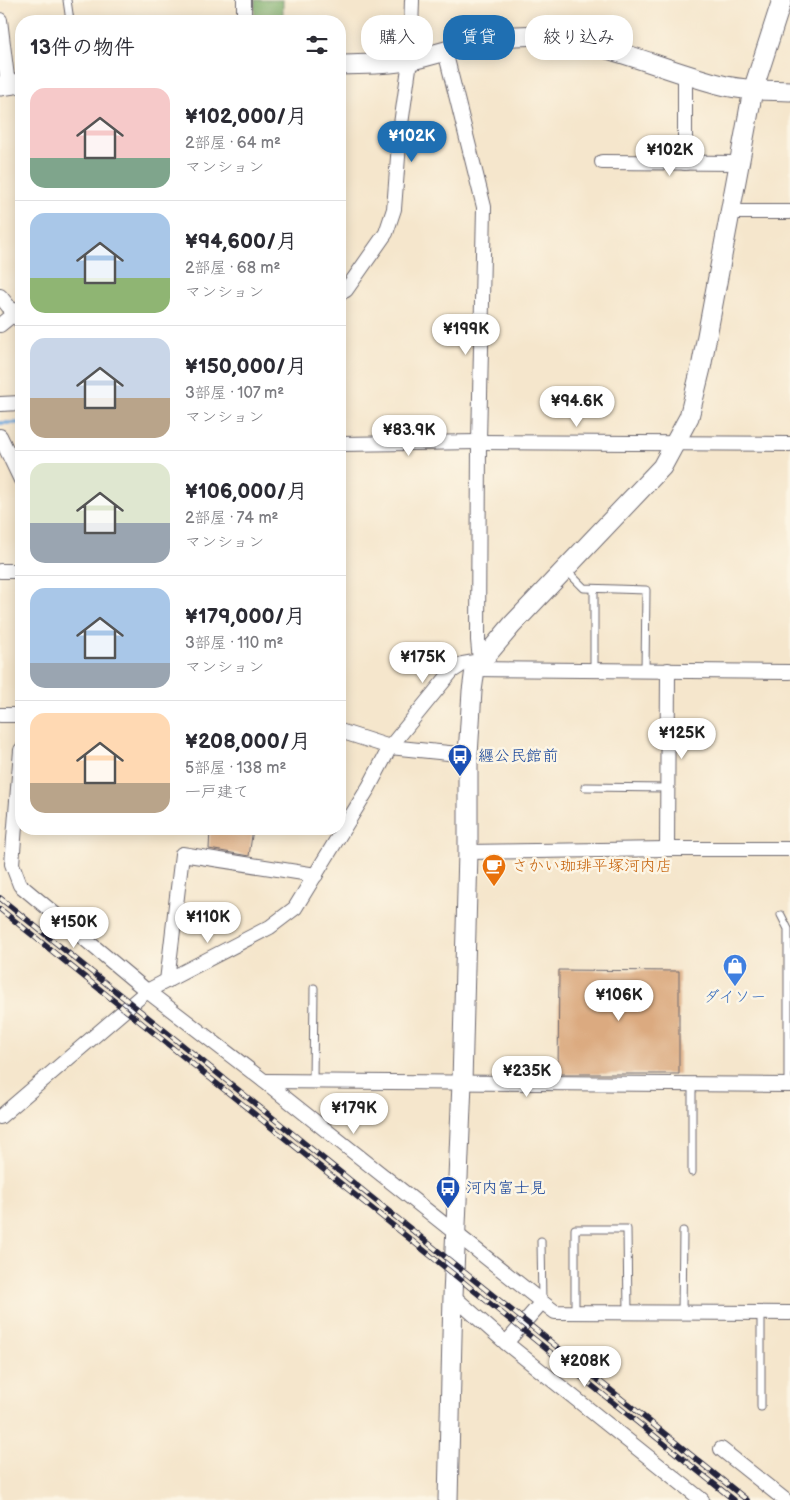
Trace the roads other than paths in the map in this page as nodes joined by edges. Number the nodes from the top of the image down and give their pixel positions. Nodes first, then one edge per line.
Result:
1 (67, 0) edge
2 (244, 0) edge
3 (412, 0) edge
4 (780, 12) edge
5 (69, 15) edge
6 (244, 15) edge
7 (0, 20) edge
8 (515, 36) edge
9 (443, 52) edge
10 (447, 60) edge
11 (410, 61) junction
12 (346, 65) edge
13 (685, 74) junction
14 (10, 85) edge
15 (753, 90) junction
16 (790, 91) edge
17 (602, 162) dead end
18 (685, 162) junction
19 (739, 163) junction
20 (731, 212) junction
21 (790, 212) edge
22 (346, 290) edge
23 (0, 296) edge
24 (15, 310) edge
25 (15, 316) edge
26 (0, 325) edge
27 (15, 403) edge
28 (0, 404) edge
29 (0, 436) edge
30 (478, 442) junction
31 (676, 443) junction
32 (346, 444) edge
33 (790, 444) edge
34 (15, 467) edge
35 (565, 569) junction
36 (0, 571) edge
37 (15, 571) edge
38 (594, 589) junction
39 (478, 665) junction
40 (594, 669) junction
41 (646, 670) junction
42 (668, 670) junction
43 (790, 672) edge
44 (0, 715) edge
45 (15, 715) edge
46 (346, 733) edge
47 (390, 747) junction
48 (468, 755) junction
49 (585, 787) dead end
50 (667, 788) junction
51 (346, 825) edge
52 (15, 826) edge
53 (340, 835) edge
54 (667, 849) junction
55 (790, 849) edge
56 (468, 852) junction
57 (316, 875) junction
58 (781, 914) dead end
59 (168, 981) junction
60 (314, 988) dead end
61 (147, 991) junction
62 (264, 1081) junction
63 (313, 1082) junction
64 (462, 1083) junction
65 (692, 1084) junction
66 (789, 1085) edge
67 (0, 1117) edge
68 (692, 1172) dead end
69 (683, 1231) dead end
70 (455, 1234) junction
71 (541, 1241) dead end
72 (453, 1296) junction
73 (542, 1302) junction
74 (575, 1312) junction
75 (628, 1313) junction
76 (682, 1313) junction
77 (761, 1313) junction
78 (790, 1313) edge
79 (506, 1343) junction
80 (761, 1407) dead end
81 (721, 1449) dead end
82 (448, 1500) edge
83 (702, 1500) edge
84 (785, 1500) edge

1 - 5 lane
2 - 6 street
3 - 11 street
4 - 15 street
7 - 14 street
8 - 13 street
9 - 11 street
10 - 30 street
11 - 12 street
11 - 22 street
13 - 15 street
13 - 18 street
15 - 16 street
15 - 19 street
17 - 18 street
18 - 19 street
19 - 20 street
20 - 21 street
20 - 31 street
23 - 24 street
25 - 26 street
27 - 28 street
29 - 34 street
30 - 31 street
30 - 32 street
30 - 39 street
31 - 33 street
31 - 35 street
35 - 38 lane
35 - 39 street
36 - 37 street
38 - 40 lane
38 - 41 lane
39 - 40 street
39 - 47 street
39 - 48 street
40 - 41 street
41 - 42 street
42 - 43 street
42 - 50 street
44 - 45 street
46 - 47 street
47 - 48 street
47 - 51 street
48 - 56 street
49 - 50 lane
50 - 54 street
52 - 61 street
53 - 57 street
54 - 55 street
54 - 56 street
56 - 64 street
57 - 59 street
57 - 59 street
58 - 66 lane
59 - 61 street
60 - 63 lane
61 - 62 street
61 - 67 street
62 - 63 street
62 - 70 street
63 - 64 street
64 - 65 street
64 - 70 street
65 - 66 street
65 - 68 lane
69 - 76 lane
70 - 72 street
70 - 73 street
71 - 73 lane
72 - 79 street
72 - 82 street
73 - 74 street
73 - 79 street
74 - 75 street
74 - 75 lane
75 - 76 street
76 - 77 street
77 - 78 street
77 - 80 lane
79 - 83 street
81 - 84 street

